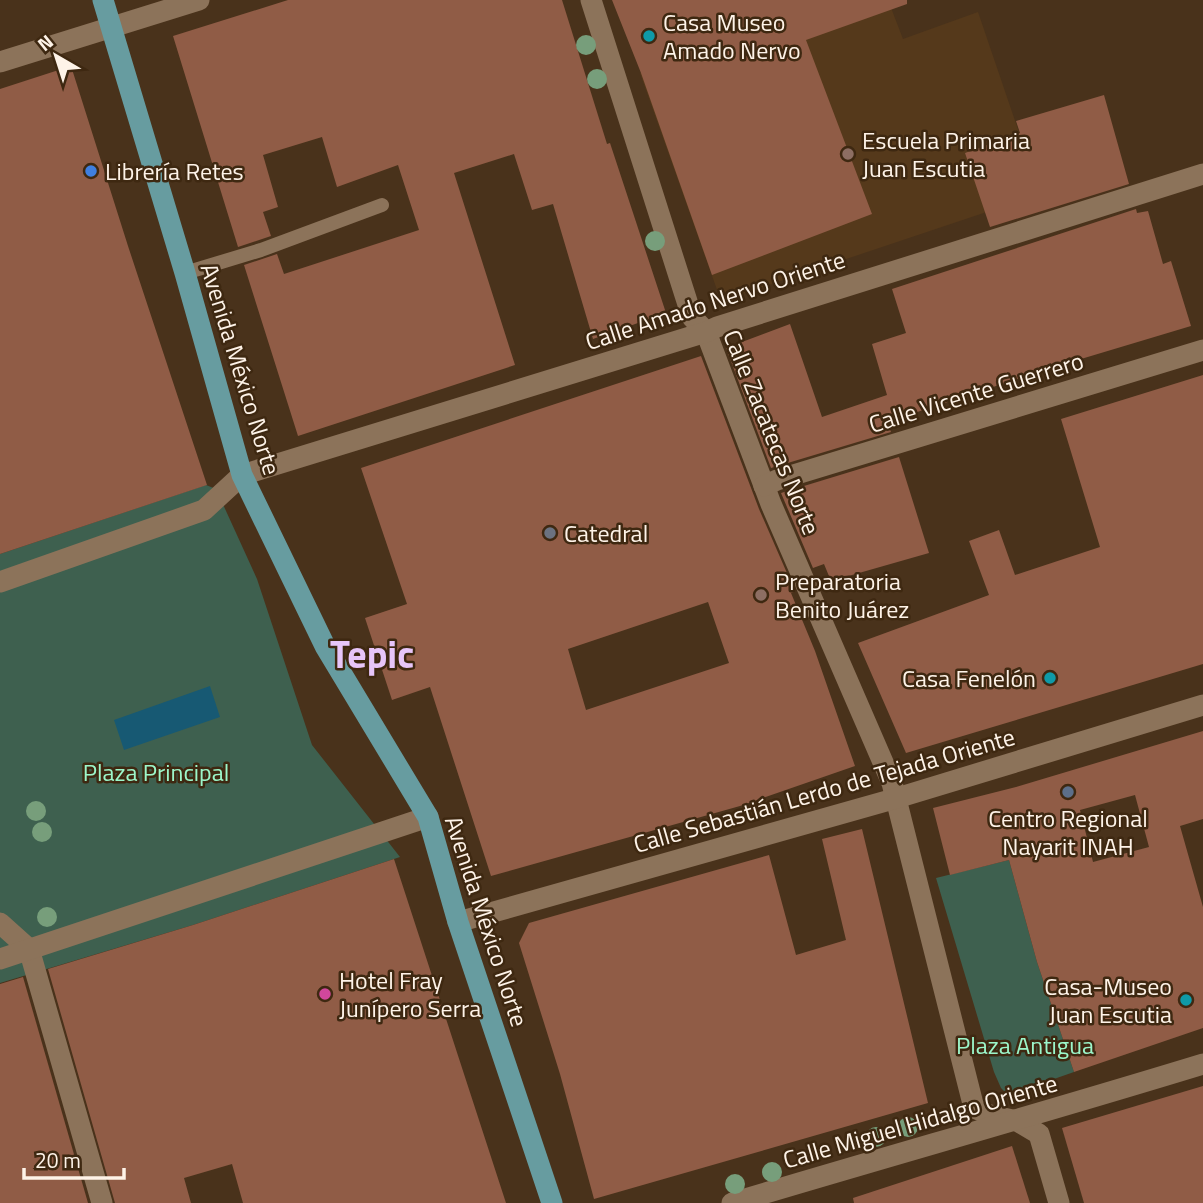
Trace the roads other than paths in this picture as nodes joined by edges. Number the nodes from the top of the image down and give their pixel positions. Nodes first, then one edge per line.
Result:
1 (103, 0) edge
2 (199, 0) edge
3 (591, 0) edge
4 (111, 27) junction
5 (0, 62) edge
6 (1203, 174) edge
7 (382, 205) dead end
8 (185, 273) junction
9 (706, 332) junction
10 (1203, 350) edge
11 (242, 475) junction
12 (764, 486) junction
13 (0, 582) edge
14 (1203, 705) edge
15 (897, 798) junction
16 (428, 817) junction
17 (458, 922) junction
18 (0, 923) edge
19 (29, 949) junction
20 (0, 959) edge
21 (1203, 1064) edge
22 (1017, 1121) junction
23 (102, 1203) edge
24 (552, 1203) edge
25 (732, 1203) edge
26 (1059, 1203) edge

1 - 4 main road, Avenida México Norte
2 - 4 street
3 - 9 street, Calle Zacatecas Norte
4 - 5 street
4 - 8 main road, Avenida México Norte
6 - 9 street, Calle Amado Nervo Oriente
7 - 8 lane
8 - 11 main road, Avenida México Norte
9 - 11 street, Calle Amado Nervo Oriente
9 - 12 street, Calle Zacatecas Norte
10 - 12 street, Calle Vicente Guerrero
11 - 13 street
11 - 16 main road, Avenida México Norte
12 - 15 street, Calle Zacatecas Norte
14 - 15 street, Calle Sebastián Lerdo de Tejada Oriente
15 - 17 street, Calle Sebastián Lerdo de Tejada Oriente
15 - 22 street, Calle Zacatecas Norte
16 - 17 main road, Avenida México Norte
16 - 19 street
17 - 24 main road, Avenida México Norte
18 - 19 street
19 - 20 street
19 - 23 street
21 - 22 street, Calle Miguel Hidalgo Oriente
22 - 25 street, Calle Miguel Hidalgo Oriente
22 - 26 street, Calle Zacatecas Norte

